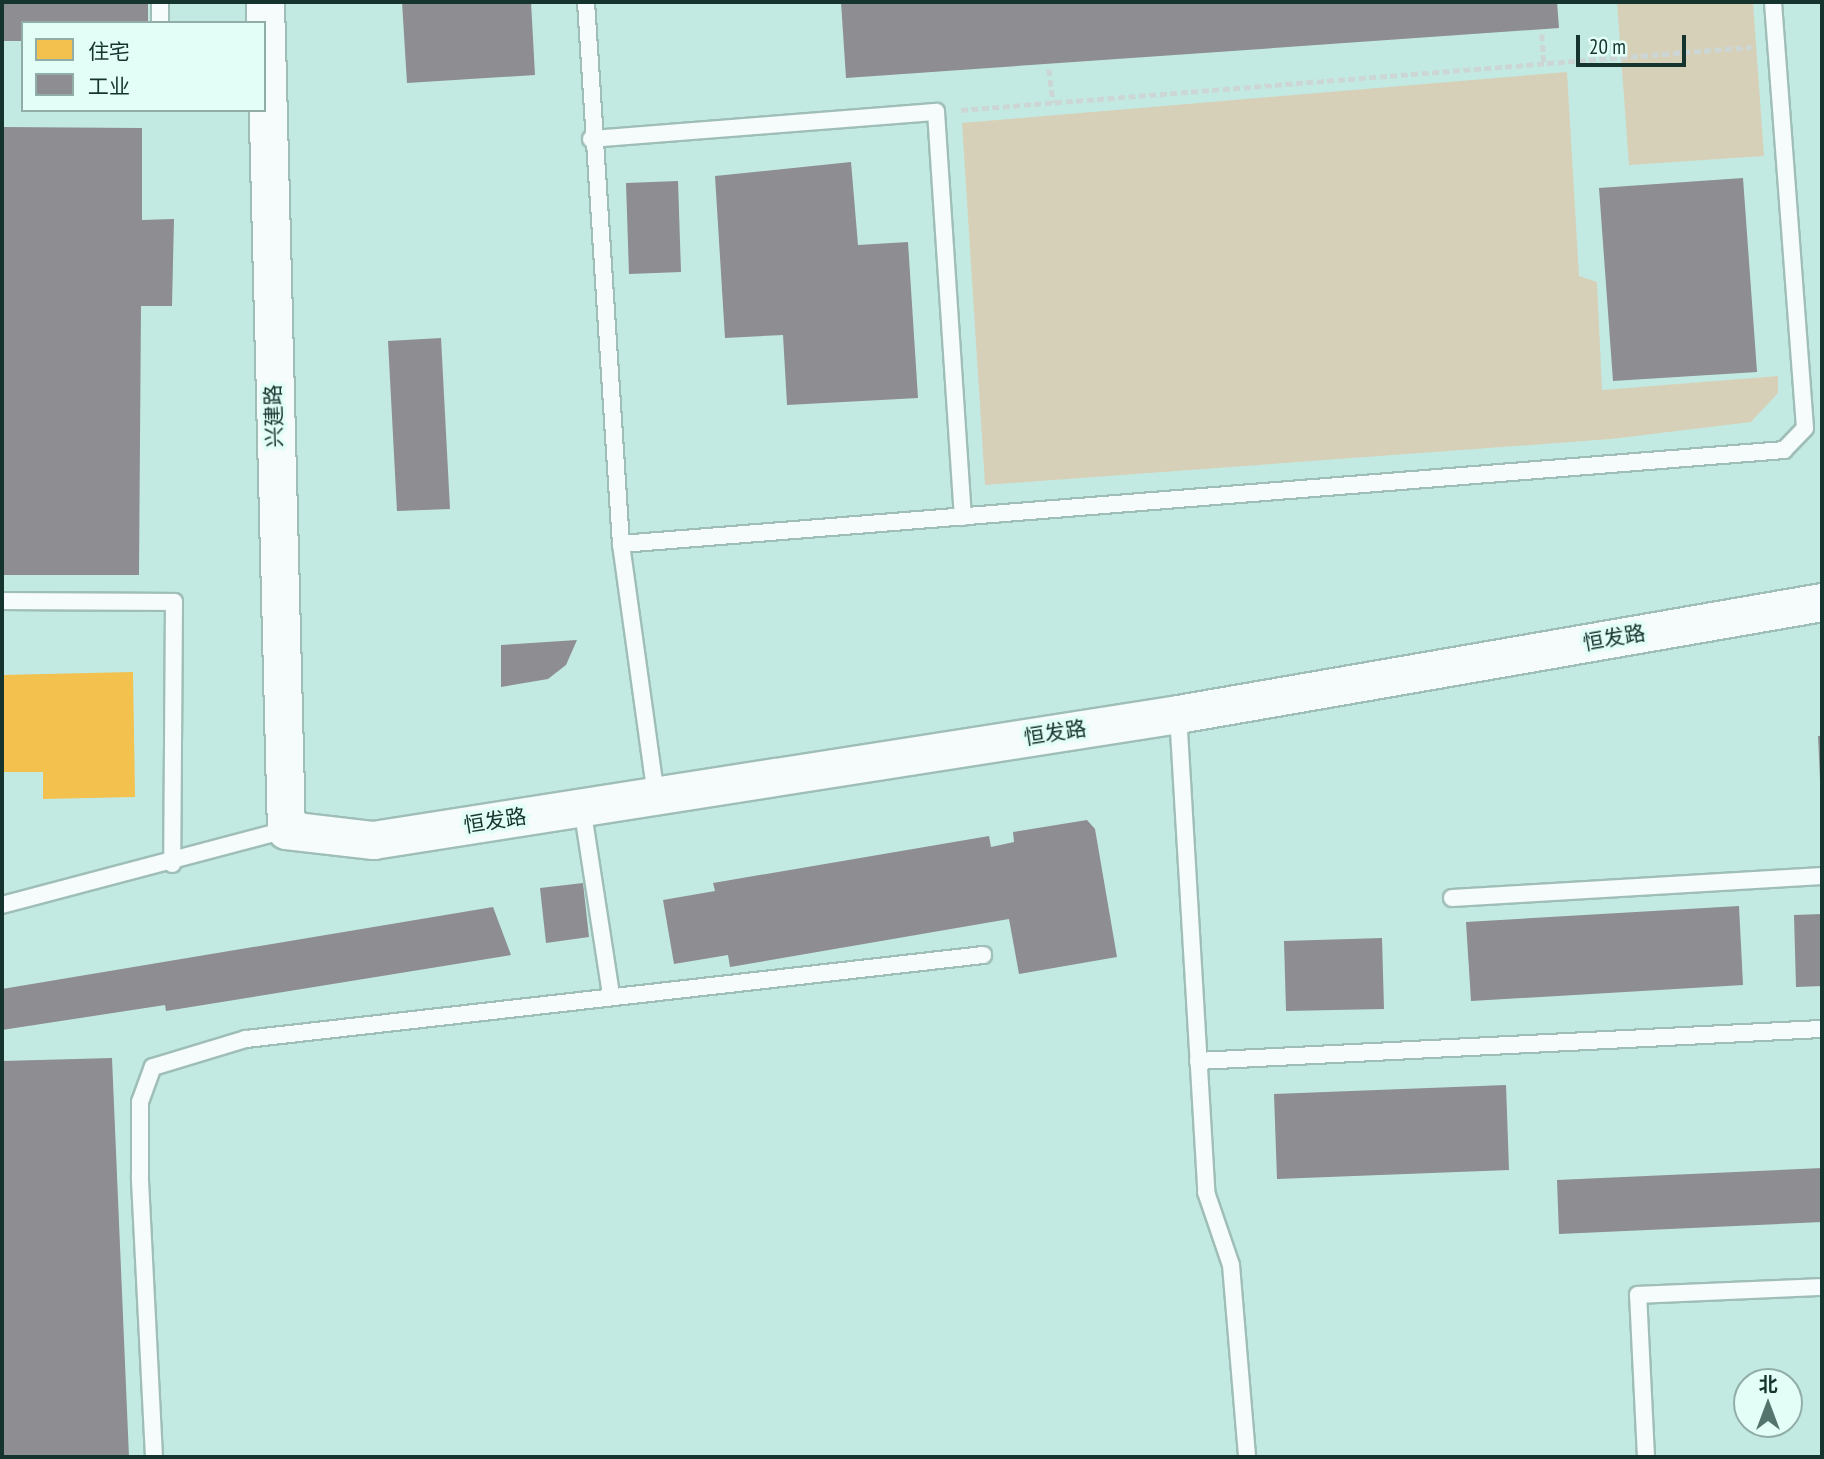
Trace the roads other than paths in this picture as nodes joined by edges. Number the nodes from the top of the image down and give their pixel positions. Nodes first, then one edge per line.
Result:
1 (160, 2) edge
2 (265, 2) edge
3 (586, 2) edge
4 (1773, 2) edge
5 (160, 21) edge
6 (265, 21) edge
7 (265, 112) edge
8 (591, 139) junction
9 (963, 517) junction
10 (621, 544) junction
11 (2, 601) edge
12 (1822, 602) edge
13 (1178, 714) junction
14 (656, 796) junction
15 (582, 807) junction
16 (286, 830) junction
17 (172, 864) junction
18 (1822, 876) edge
19 (1452, 898) dead end
20 (2, 905) edge
21 (983, 955) dead end
22 (611, 996) junction
23 (1822, 1030) edge
24 (1198, 1061) junction
25 (1822, 1287) edge
26 (154, 1457) edge
27 (1247, 1457) edge
28 (1646, 1457) edge

1 - 5 lane
2 - 6 street, 兴建路
3 - 8 lane
4 - 9 lane
7 - 16 street, 兴建路
8 - 9 lane
8 - 10 lane
9 - 10 lane
10 - 14 lane
11 - 17 lane
12 - 13 street, 恒发路
13 - 14 street, 恒发路
13 - 24 lane
14 - 15 street, 恒发路
15 - 16 street, 恒发路
15 - 22 lane
16 - 17 lane
17 - 20 lane
18 - 19 lane
21 - 22 lane
22 - 26 lane
23 - 24 lane
24 - 27 lane
25 - 28 lane

